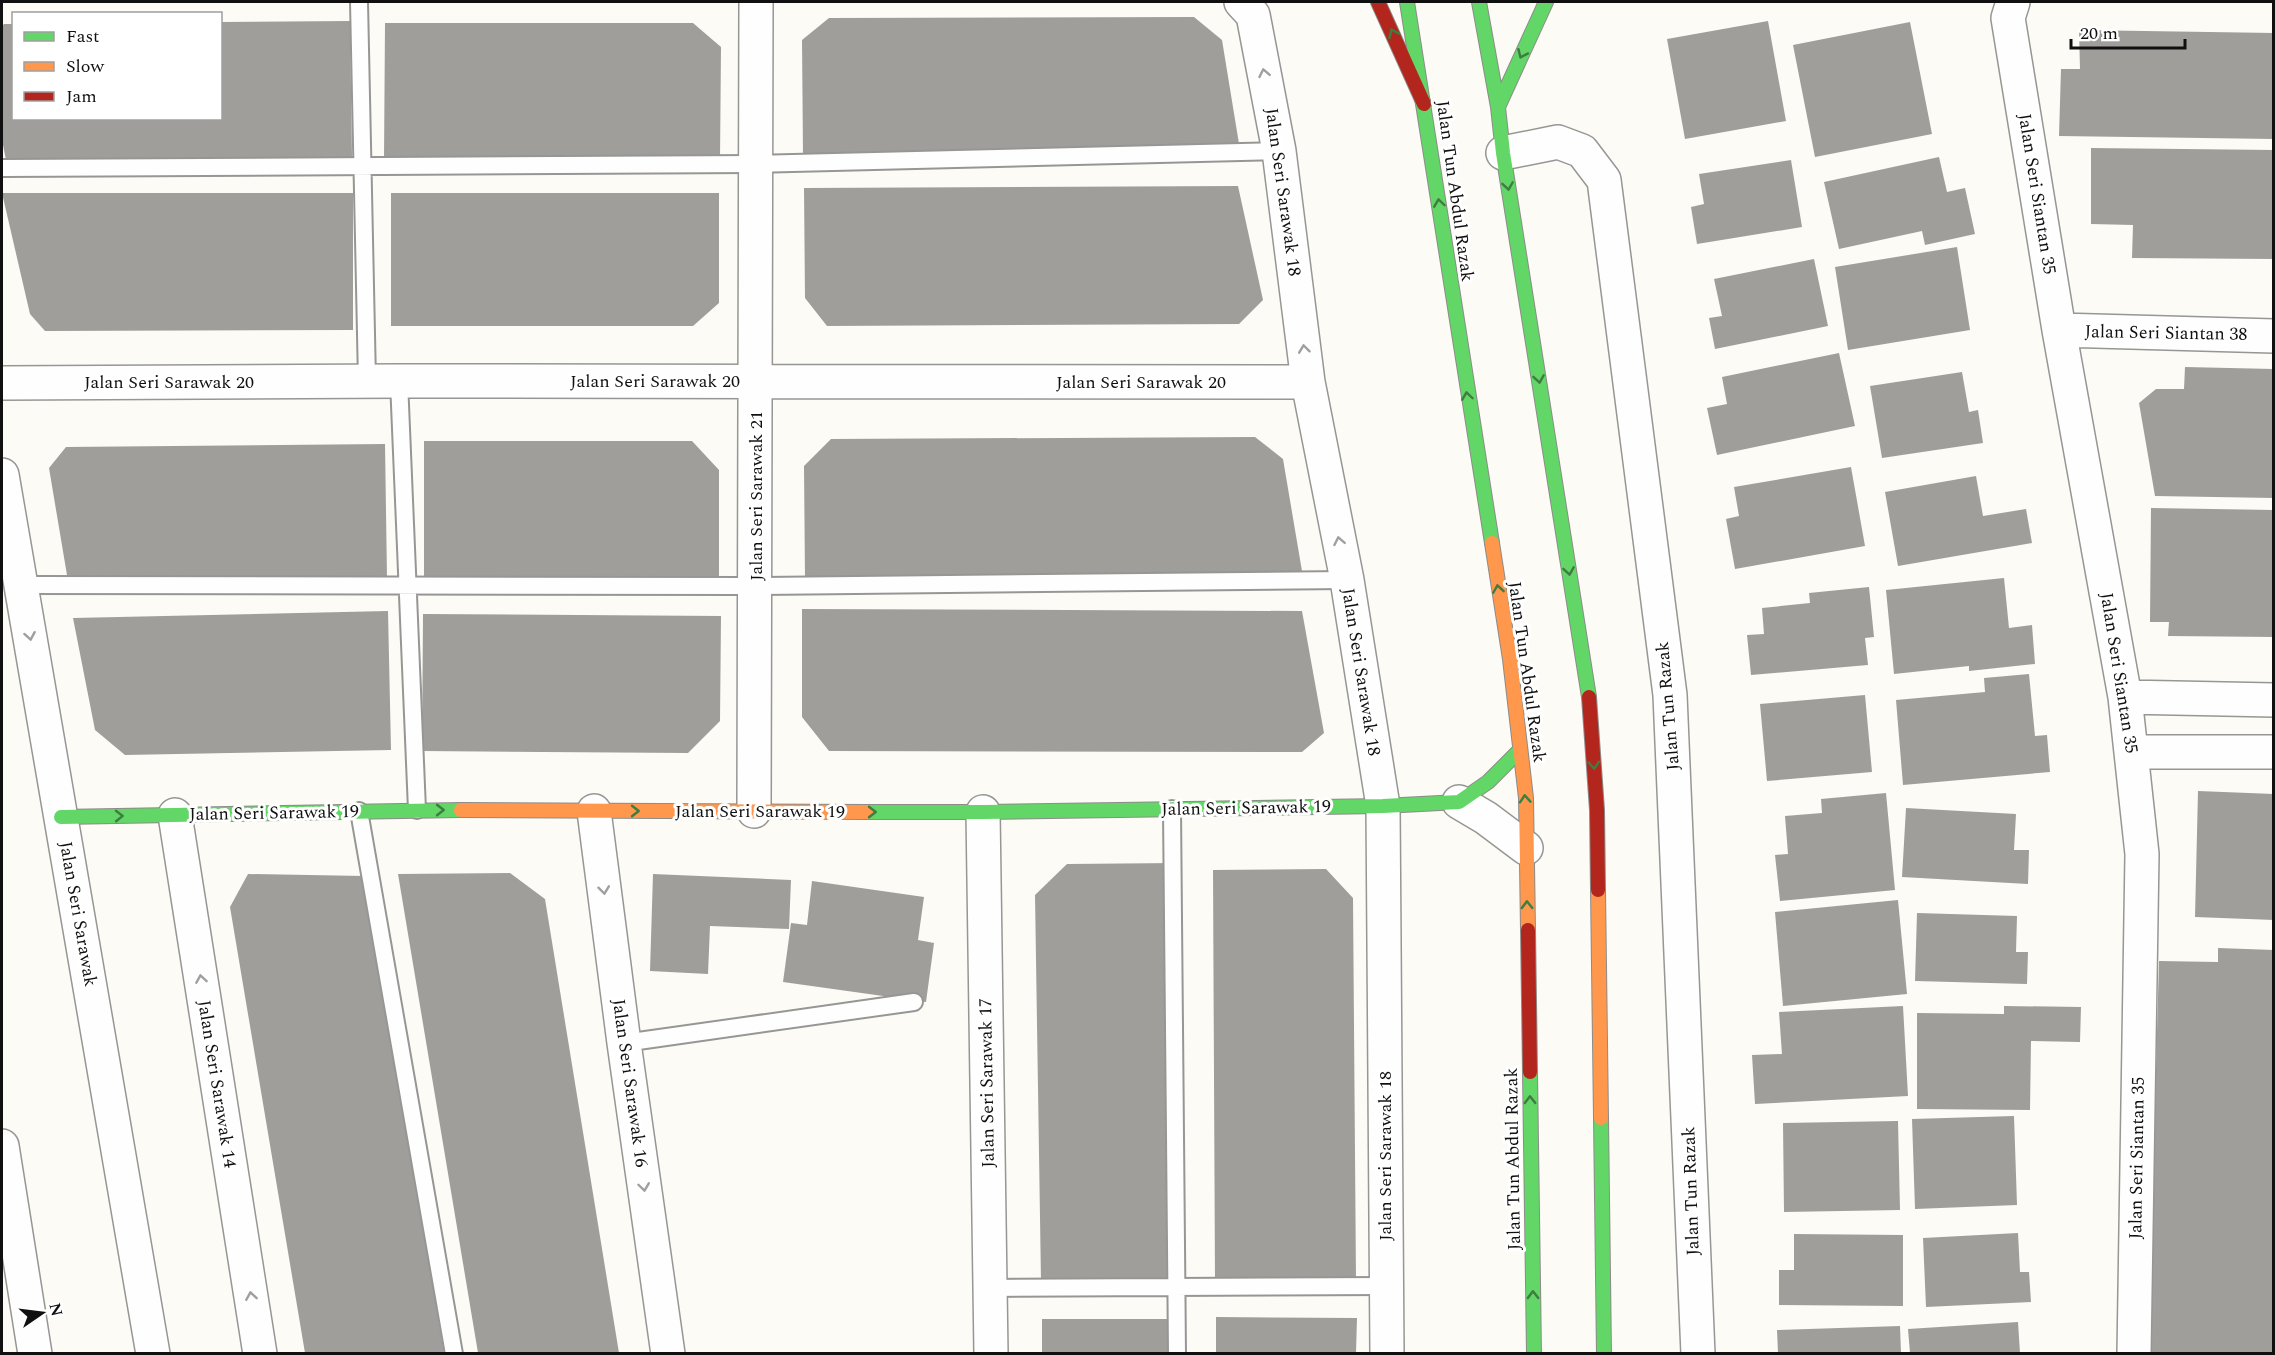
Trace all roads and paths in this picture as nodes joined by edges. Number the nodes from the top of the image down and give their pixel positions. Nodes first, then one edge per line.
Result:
1 (359, 2) edge
2 (756, 2) edge
3 (1241, 2) edge
4 (1378, 2) edge
5 (1407, 2) edge
6 (1479, 2) edge
7 (1546, 2) edge
8 (2013, 2) edge
9 (1424, 104) junction
10 (1498, 107) junction
11 (1279, 152) junction
12 (1503, 153) junction
13 (756, 164) junction
14 (363, 167) junction
15 (2, 168) edge
16 (2059, 330) junction
17 (2274, 336) edge
18 (367, 381) junction
19 (399, 381) junction
20 (756, 381) junction
21 (1308, 382) junction
22 (2, 383) edge
23 (2, 476) edge
24 (1347, 580) junction
25 (21, 585) junction
26 (407, 586) junction
27 (756, 586) junction
28 (2125, 697) junction
29 (2274, 700) edge
30 (1519, 751) junction
31 (2274, 752) edge
32 (2132, 753) junction
33 (1459, 802) junction
34 (1383, 806) junction
35 (1172, 809) junction
36 (417, 810) junction
37 (359, 811) junction
38 (594, 811) junction
39 (754, 812) junction
40 (983, 812) junction
41 (175, 815) junction
42 (61, 818) junction
43 (1526, 848) junction
44 (914, 1002) dead end
45 (624, 1043) junction
46 (2, 1146) edge
47 (1386, 1286) junction
48 (1177, 1287) junction
49 (990, 1288) junction
50 (35, 1353) edge
51 (153, 1353) edge
52 (260, 1353) edge
53 (454, 1353) edge
54 (668, 1353) edge
55 (991, 1353) edge
56 (1177, 1353) edge
57 (1387, 1353) edge
58 (1534, 1353) edge
59 (1604, 1353) edge
60 (1698, 1353) edge
61 (2134, 1353) edge

1 - 14 lane
2 - 13 street, Jalan Seri Sarawak 21
11 -> 3 street, Jalan Seri Sarawak 18
9 -> 4 main road
5 - 9 main road, Jalan Tun Abdul Razak
6 - 10 main road
7 -> 10 main road
8 - 16 street, Jalan Seri Siantan 35
30 -> 9 main road, Jalan Tun Abdul Razak
10 - 12 main road
11 - 13 lane
21 -> 11 street, Jalan Seri Sarawak 18
12 -> 59 main road
12 - 60 street, Jalan Tun Razak
13 - 14 lane
13 - 20 street, Jalan Seri Sarawak 21
14 - 15 lane
14 - 18 lane
16 - 17 street, Jalan Seri Siantan 38
16 - 28 street, Jalan Seri Siantan 35
18 - 19 street, Jalan Seri Sarawak 20
18 - 22 street, Jalan Seri Sarawak 20
19 - 20 street, Jalan Seri Sarawak 20
19 - 26 lane
20 - 21 street, Jalan Seri Sarawak 20
20 - 27 street, Jalan Seri Sarawak 21
24 -> 21 street, Jalan Seri Sarawak 18
23 - 25 street, Jalan Seri Sarawak
24 - 27 lane
24 - 34 street, Jalan Seri Sarawak 18
25 - 26 lane
25 -> 42 street, Jalan Seri Sarawak
26 - 27 lane
26 - 36 lane
27 - 39 street, Jalan Seri Sarawak 21
28 - 29 street
28 - 32 street, Jalan Seri Siantan 35
30 - 33 main road
43 -> 30 main road, Jalan Tun Abdul Razak
31 - 32 street
32 - 61 street, Jalan Seri Siantan 35
33 - 34 main road, Jalan Seri Sarawak 19
33 - 43 street
34 - 35 main road, Jalan Seri Sarawak 19
34 - 47 street, Jalan Seri Sarawak 18
35 - 40 main road, Jalan Seri Sarawak 19
35 - 48 lane
36 - 37 main road, Jalan Seri Sarawak 19
36 -> 38 main road, Jalan Seri Sarawak 19
37 - 41 main road, Jalan Seri Sarawak 19
37 - 53 lane
38 -> 39 main road, Jalan Seri Sarawak 19
38 -> 45 street, Jalan Seri Sarawak 16
39 -> 40 main road, Jalan Seri Sarawak 19
40 - 49 street, Jalan Seri Sarawak 17
42 -> 41 main road, Jalan Seri Sarawak 19
52 -> 41 street, Jalan Seri Sarawak 14
42 - 51 street, Jalan Seri Sarawak
58 -> 43 main road, Jalan Tun Abdul Razak
44 - 45 lane
45 -> 54 street, Jalan Seri Sarawak 16
46 - 50 street
47 - 48 lane
47 - 57 street, Jalan Seri Sarawak 18
48 - 49 lane
48 - 56 lane
49 - 55 street, Jalan Seri Sarawak 17

